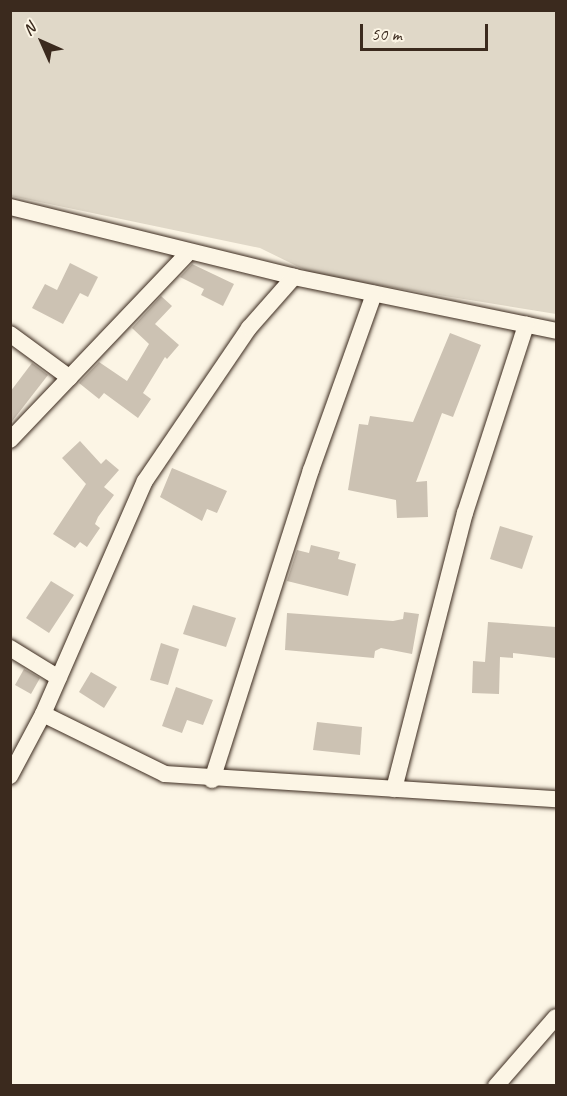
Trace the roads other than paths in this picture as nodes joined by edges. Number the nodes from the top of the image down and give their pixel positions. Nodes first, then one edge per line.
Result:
1 (10, 207) edge
2 (189, 252) junction
3 (294, 277) junction
4 (374, 294) junction
5 (526, 325) junction
6 (556, 331) edge
7 (10, 334) edge
8 (70, 378) junction
9 (10, 440) edge
10 (10, 648) edge
11 (59, 678) junction
12 (43, 714) junction
13 (10, 776) edge
14 (212, 780) junction
15 (394, 789) junction
16 (556, 799) edge
17 (556, 1017) edge
18 (496, 1086) edge

1 - 2 street
2 - 3 street
2 - 8 street
3 - 4 street
3 - 11 street
4 - 5 street
4 - 14 street
5 - 6 street
5 - 15 street
7 - 8 street
8 - 9 street
10 - 11 street
11 - 12 street
12 - 13 street
12 - 14 street
14 - 15 street
15 - 16 street
17 - 18 street

